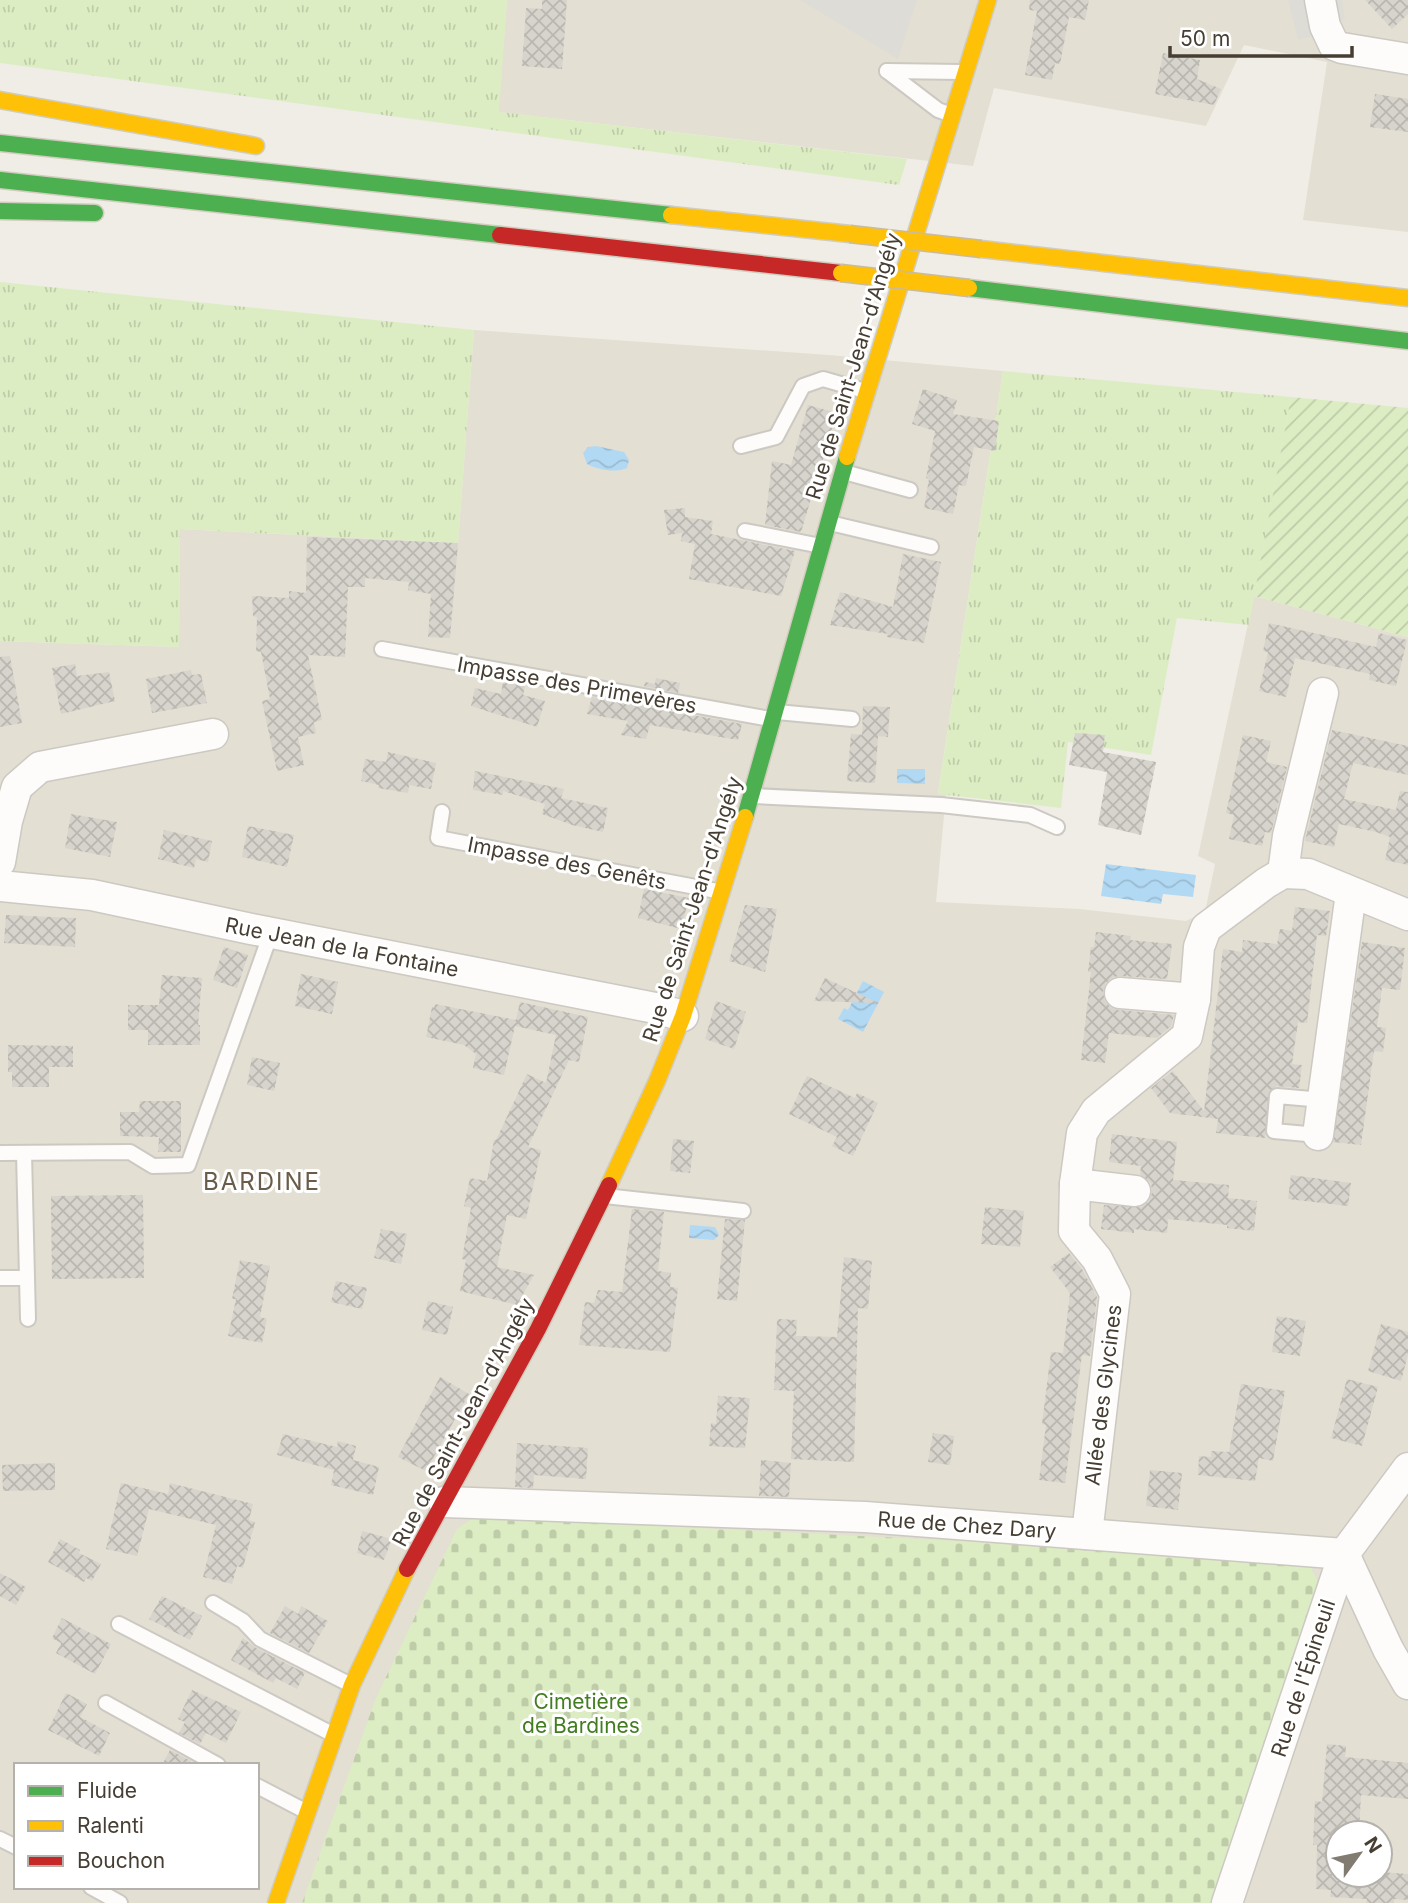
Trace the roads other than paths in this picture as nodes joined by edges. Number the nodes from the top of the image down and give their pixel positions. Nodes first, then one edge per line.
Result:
1 (988, 0) edge
2 (1320, 0) edge
3 (1408, 59) edge
4 (967, 72) junction
5 (0, 100) edge
6 (953, 116) junction
7 (0, 143) edge
8 (313, 175) junction
9 (0, 180) edge
10 (0, 211) edge
11 (111, 213) dead end
12 (166, 214) dead end
13 (345, 218) junction
14 (1408, 298) edge
15 (1408, 341) edge
16 (866, 392) junction
17 (741, 446) dead end
18 (842, 472) junction
19 (910, 489) dead end
20 (828, 523) junction
21 (745, 531) dead end
22 (821, 546) junction
23 (931, 547) dead end
24 (382, 649) dead end
25 (1323, 693) dead end
26 (773, 716) junction
27 (852, 719) dead end
28 (212, 734) dead end
29 (751, 796) junction
30 (442, 812) dead end
31 (1057, 827) dead end
32 (0, 862) edge
33 (1283, 873) junction
34 (0, 886) edge
35 (723, 892) junction
36 (1350, 893) junction
37 (1408, 915) edge
38 (271, 933) junction
39 (1120, 993) dead end
40 (1195, 999) junction
41 (683, 1016) junction
42 (1323, 1100) junction
43 (1318, 1135) joint
44 (0, 1153) edge
45 (24, 1153) junction
46 (1075, 1184) junction
47 (1135, 1191) dead end
48 (604, 1196) junction
49 (743, 1211) dead end
50 (0, 1278) edge
51 (27, 1278) junction
52 (28, 1319) dead end
53 (1408, 1468) edge
54 (444, 1502) junction
55 (1087, 1534) junction
56 (1344, 1554) junction
57 (212, 1603) dead end
58 (118, 1624) dead end
59 (1408, 1684) edge
60 (352, 1685) junction
61 (106, 1703) dead end
62 (334, 1735) junction
63 (214, 1763) edge
64 (259, 1787) edge
65 (307, 1811) junction
66 (95, 1889) edge
67 (120, 1903) edge
68 (276, 1903) edge
69 (1227, 1903) edge

1 - 4 main road, Rue de Saint-Jean-d'Angély
2 - 3 street
4 - 6 main road, Rue de Saint-Jean-d'Angély
4 - 6 lane
5 - 8 main road
6 - 16 main road, Rue de Saint-Jean-d'Angély
7 - 8 main road
8 - 14 main road, bridge
9 - 13 main road
10 - 11 main road
12 - 13 main road
13 - 15 main road, bridge
16 - 17 lane
16 - 18 main road, Rue de Saint-Jean-d'Angély
18 - 19 lane
18 - 20 main road, Rue de Saint-Jean-d'Angély
20 - 22 main road, Rue de Saint-Jean-d'Angély
20 - 23 lane
21 - 22 lane
22 - 26 main road, Rue de Saint-Jean-d'Angély
24 - 26 lane, Impasse des Primevères
25 - 33 street
26 - 27 lane, Impasse des Primevères
26 - 29 main road, Rue de Saint-Jean-d'Angély
28 - 32 street
29 - 31 lane
29 - 35 main road, Rue de Saint-Jean-d'Angély
30 - 35 lane, Impasse des Genêts
33 - 36 street
33 - 40 street, Allée des Glycines
34 - 38 street, Rue Jean de la Fontaine
35 - 41 main road, Rue de Saint-Jean-d'Angély
36 - 37 street
36 - 42 street
38 - 41 street, Rue Jean de la Fontaine
38 - 45 lane
39 - 40 street
40 - 46 street, Allée des Glycines
41 - 48 main road, Rue de Saint-Jean-d'Angély
42 - 43 street
42 - 43 lane
44 - 45 lane
45 - 51 lane
46 - 47 street
46 - 55 street, Allée des Glycines
48 - 49 lane
48 - 54 main road, Rue de Saint-Jean-d'Angély
50 - 51 lane
51 - 52 lane
53 - 56 street, Rue de l'Épineuil
54 - 55 street, Rue de Chez Dary
54 - 60 main road, Rue de Saint-Jean-d'Angély
55 - 56 street, Rue de Chez Dary
56 - 59 street
56 - 69 street, Rue de l'Épineuil
57 - 60 lane
58 - 62 lane
60 - 62 main road, Rue de Saint-Jean-d'Angély
61 - 63 lane
62 - 65 main road, Rue de Saint-Jean-d'Angély
64 - 65 lane
65 - 68 main road, Rue de Saint-Jean-d'Angély
66 - 67 lane

